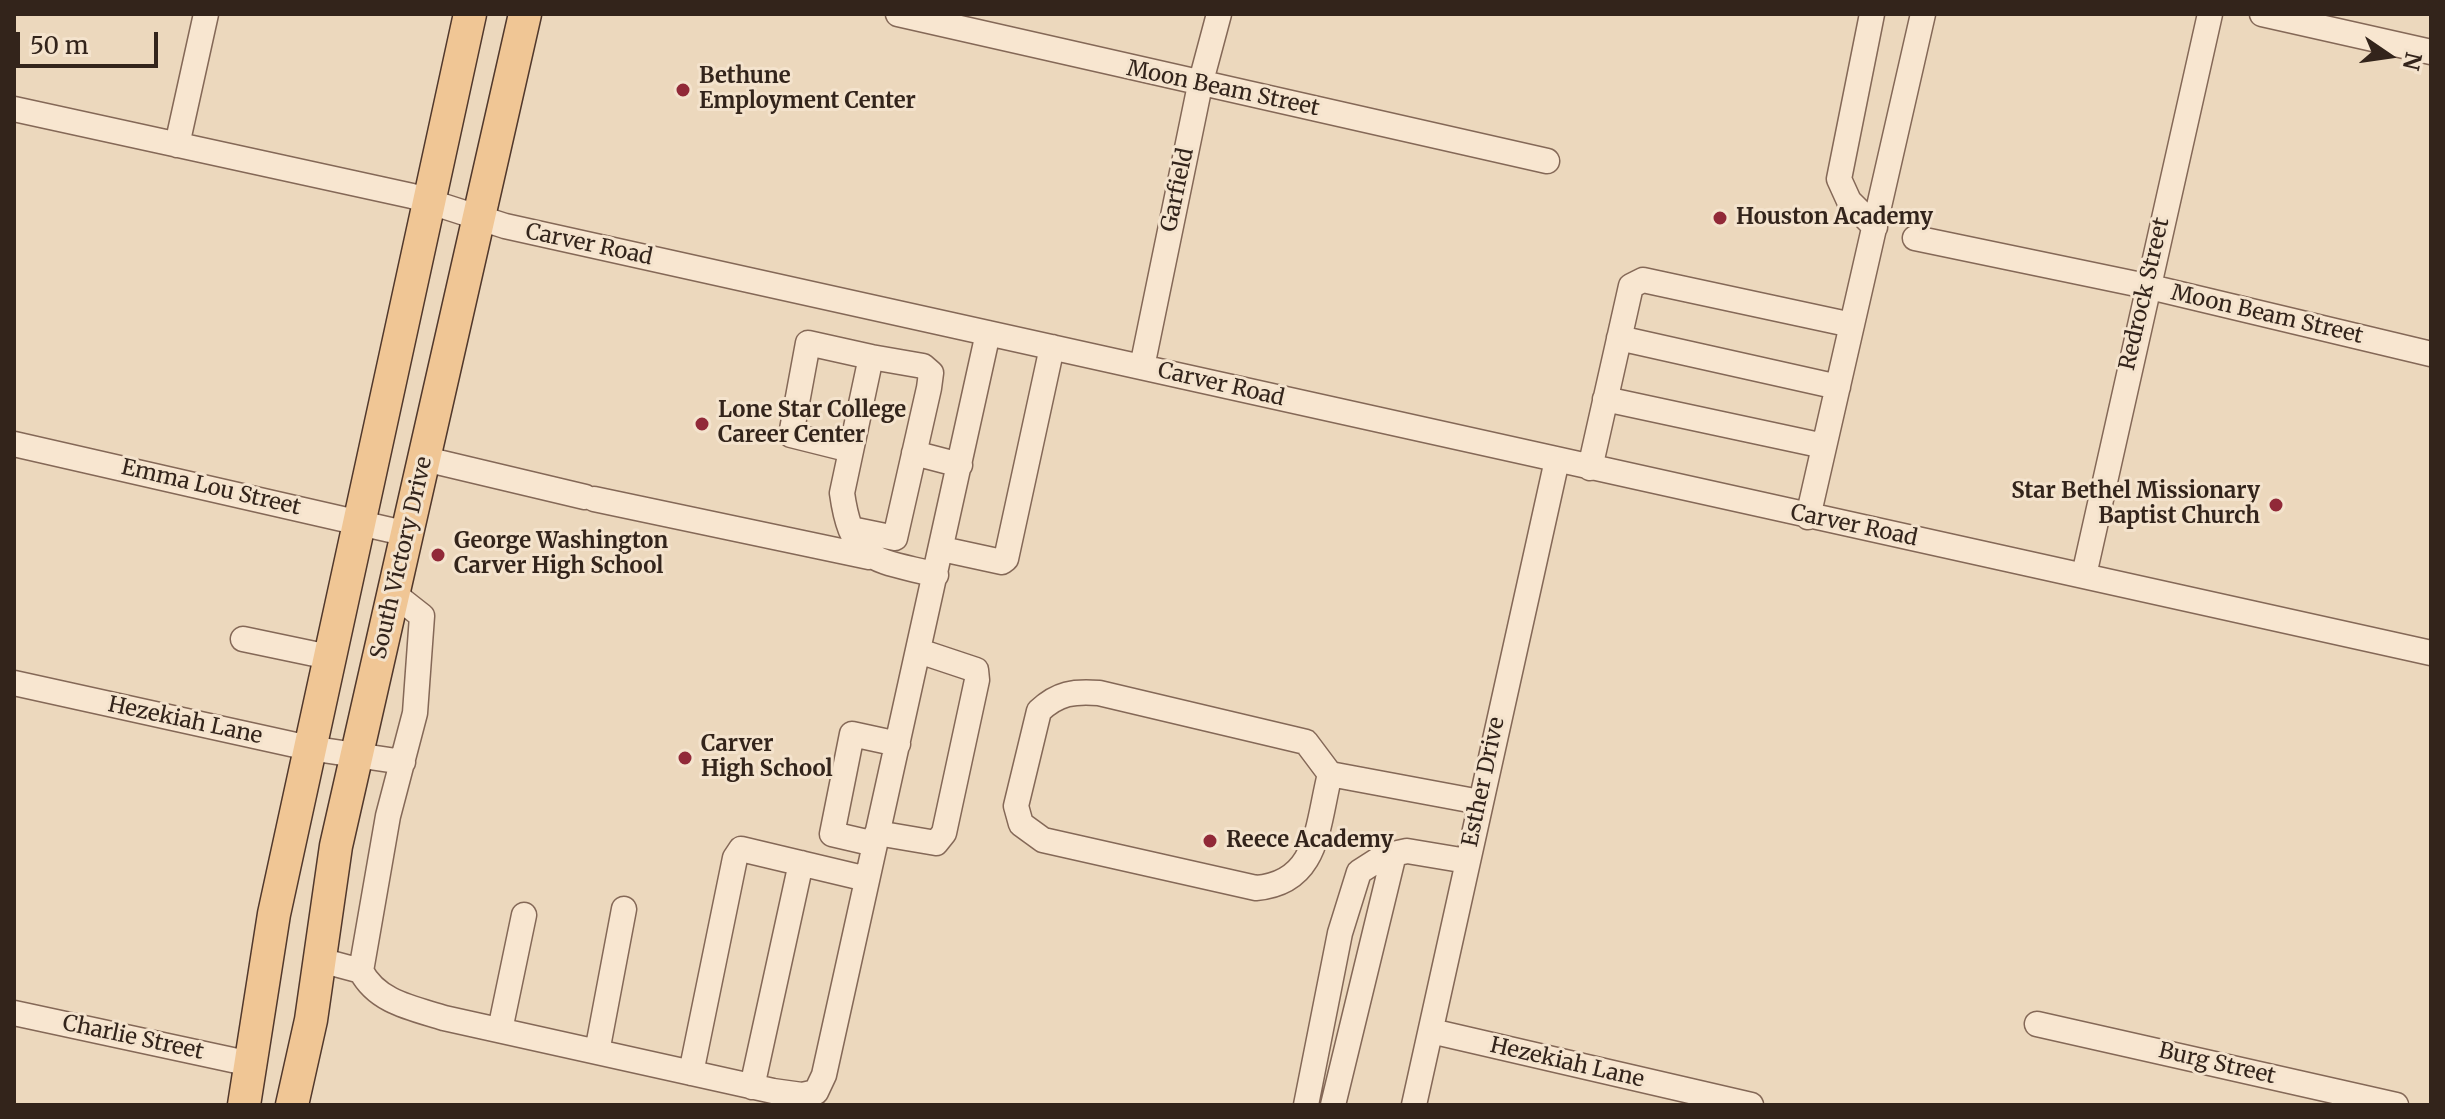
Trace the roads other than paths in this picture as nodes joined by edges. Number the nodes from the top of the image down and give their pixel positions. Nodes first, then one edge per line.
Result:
1 (206, 14) edge
2 (470, 14) edge
3 (525, 14) edge
4 (898, 14) edge
5 (1219, 14) edge
6 (1872, 14) edge
7 (1923, 14) edge
8 (2210, 14) edge
9 (2262, 14) edge
10 (2431, 52) edge
11 (1200, 85) junction
12 (14, 109) edge
13 (177, 145) junction
14 (1547, 161) dead end
15 (428, 201) junction
16 (480, 218) junction
17 (1875, 227) junction
18 (1915, 238) dead end
19 (2146, 286) junction
20 (1852, 325) junction
21 (988, 333) junction
22 (1619, 338) junction
23 (1052, 347) junction
24 (2431, 354) edge
25 (871, 357) junction
26 (1142, 367) junction
27 (1838, 387) junction
28 (1605, 399) junction
29 (14, 444) edge
30 (1824, 446) junction
31 (851, 450) junction
32 (914, 453) junction
33 (425, 459) junction
34 (1557, 460) junction
35 (960, 465) junction
36 (1590, 468) junction
37 (1808, 517) junction
38 (358, 522) junction
39 (851, 529) junction
40 (408, 534) junction
41 (942, 549) junction
42 (869, 557) junction
43 (936, 575) junction
44 (2084, 575) junction
45 (394, 594) junction
46 (243, 639) dead end
47 (919, 651) junction
48 (2431, 653) edge
49 (329, 657) junction
50 (14, 683) edge
51 (898, 744) junction
52 (309, 748) junction
53 (358, 755) junction
54 (403, 762) junction
55 (1330, 774) junction
56 (1480, 802) junction
57 (876, 839) junction
58 (1394, 854) junction
59 (1467, 861) junction
60 (801, 863) junction
61 (867, 879) junction
62 (624, 909) dead end
63 (524, 915) dead end
64 (320, 960) junction
65 (361, 971) junction
66 (14, 1013) edge
67 (2037, 1024) dead end
68 (500, 1030) junction
69 (1431, 1031) junction
70 (597, 1052) junction
71 (251, 1064) junction
72 (691, 1073) junction
73 (752, 1087) junction
74 (244, 1105) edge
75 (292, 1105) edge
76 (1306, 1105) edge
77 (1333, 1105) edge
78 (1414, 1105) edge
79 (1751, 1105) edge
80 (2396, 1105) edge

1 - 13 street
2 - 15 main road
3 - 16 main road, South Victory Drive
4 - 11 street, Moon Beam Street
5 - 11 street, Garfield
6 - 17 street
7 - 17 street
8 - 19 street, Redrock Street
9 - 10 street
11 - 14 street, Moon Beam Street
11 - 26 street, Garfield
12 - 13 street, Carver Road
13 - 15 street, Carver Road
15 - 16 street, Carver Road
15 - 38 main road
16 - 21 street, Carver Road
16 - 33 main road, South Victory Drive
17 - 20 street
18 - 19 street, Moon Beam Street
19 - 24 street, Moon Beam Street
19 - 44 street, Redrock Street
20 - 22 street
20 - 27 street
21 - 23 street, Carver Road
21 - 35 street
22 - 27 street
22 - 28 street
23 - 26 street, Carver Road
23 - 41 street
25 - 31 street
25 - 31 street
25 - 32 street
26 - 34 street, Carver Road
27 - 30 street
28 - 30 street
28 - 36 street
29 - 38 street, Emma Lou Street
30 - 37 street
31 - 39 street
32 - 35 street
32 - 39 street
33 - 40 main road, South Victory Drive
33 - 42 street
34 - 36 street, Carver Road
34 - 56 street, Esther Drive
35 - 41 street
36 - 37 street, Carver Road
37 - 44 street, Carver Road
38 - 40 street, Emma Lou Street
38 - 49 main road
39 - 42 street
40 - 45 main road, South Victory Drive
41 - 43 street
42 - 43 street
43 - 47 street
44 - 48 street, Carver Road
45 - 53 main road, South Victory Drive
45 - 54 street
46 - 49 street
47 - 51 street
47 - 57 street
49 - 52 main road
50 - 52 street, Hezekiah Lane
51 - 57 street
51 - 57 street
52 - 53 street, Hezekiah Lane
52 - 71 main road
53 - 54 street, Hezekiah Lane
53 - 64 main road, South Victory Drive
54 - 65 street
55 - 55 street
55 - 56 street
56 - 59 street, Esther Drive
57 - 61 street
58 - 59 street
58 - 76 street
58 - 77 street
59 - 69 street, Esther Drive
60 - 61 street
60 - 72 street
60 - 73 street
61 - 73 street
62 - 70 street
63 - 68 street
64 - 65 street
64 - 75 main road, South Victory Drive
65 - 68 street
66 - 71 street, Charlie Street
67 - 80 street, Burg Street
68 - 70 street
69 - 78 street, Esther Drive
69 - 79 street, Hezekiah Lane
70 - 72 street
71 - 74 main road
72 - 73 street

